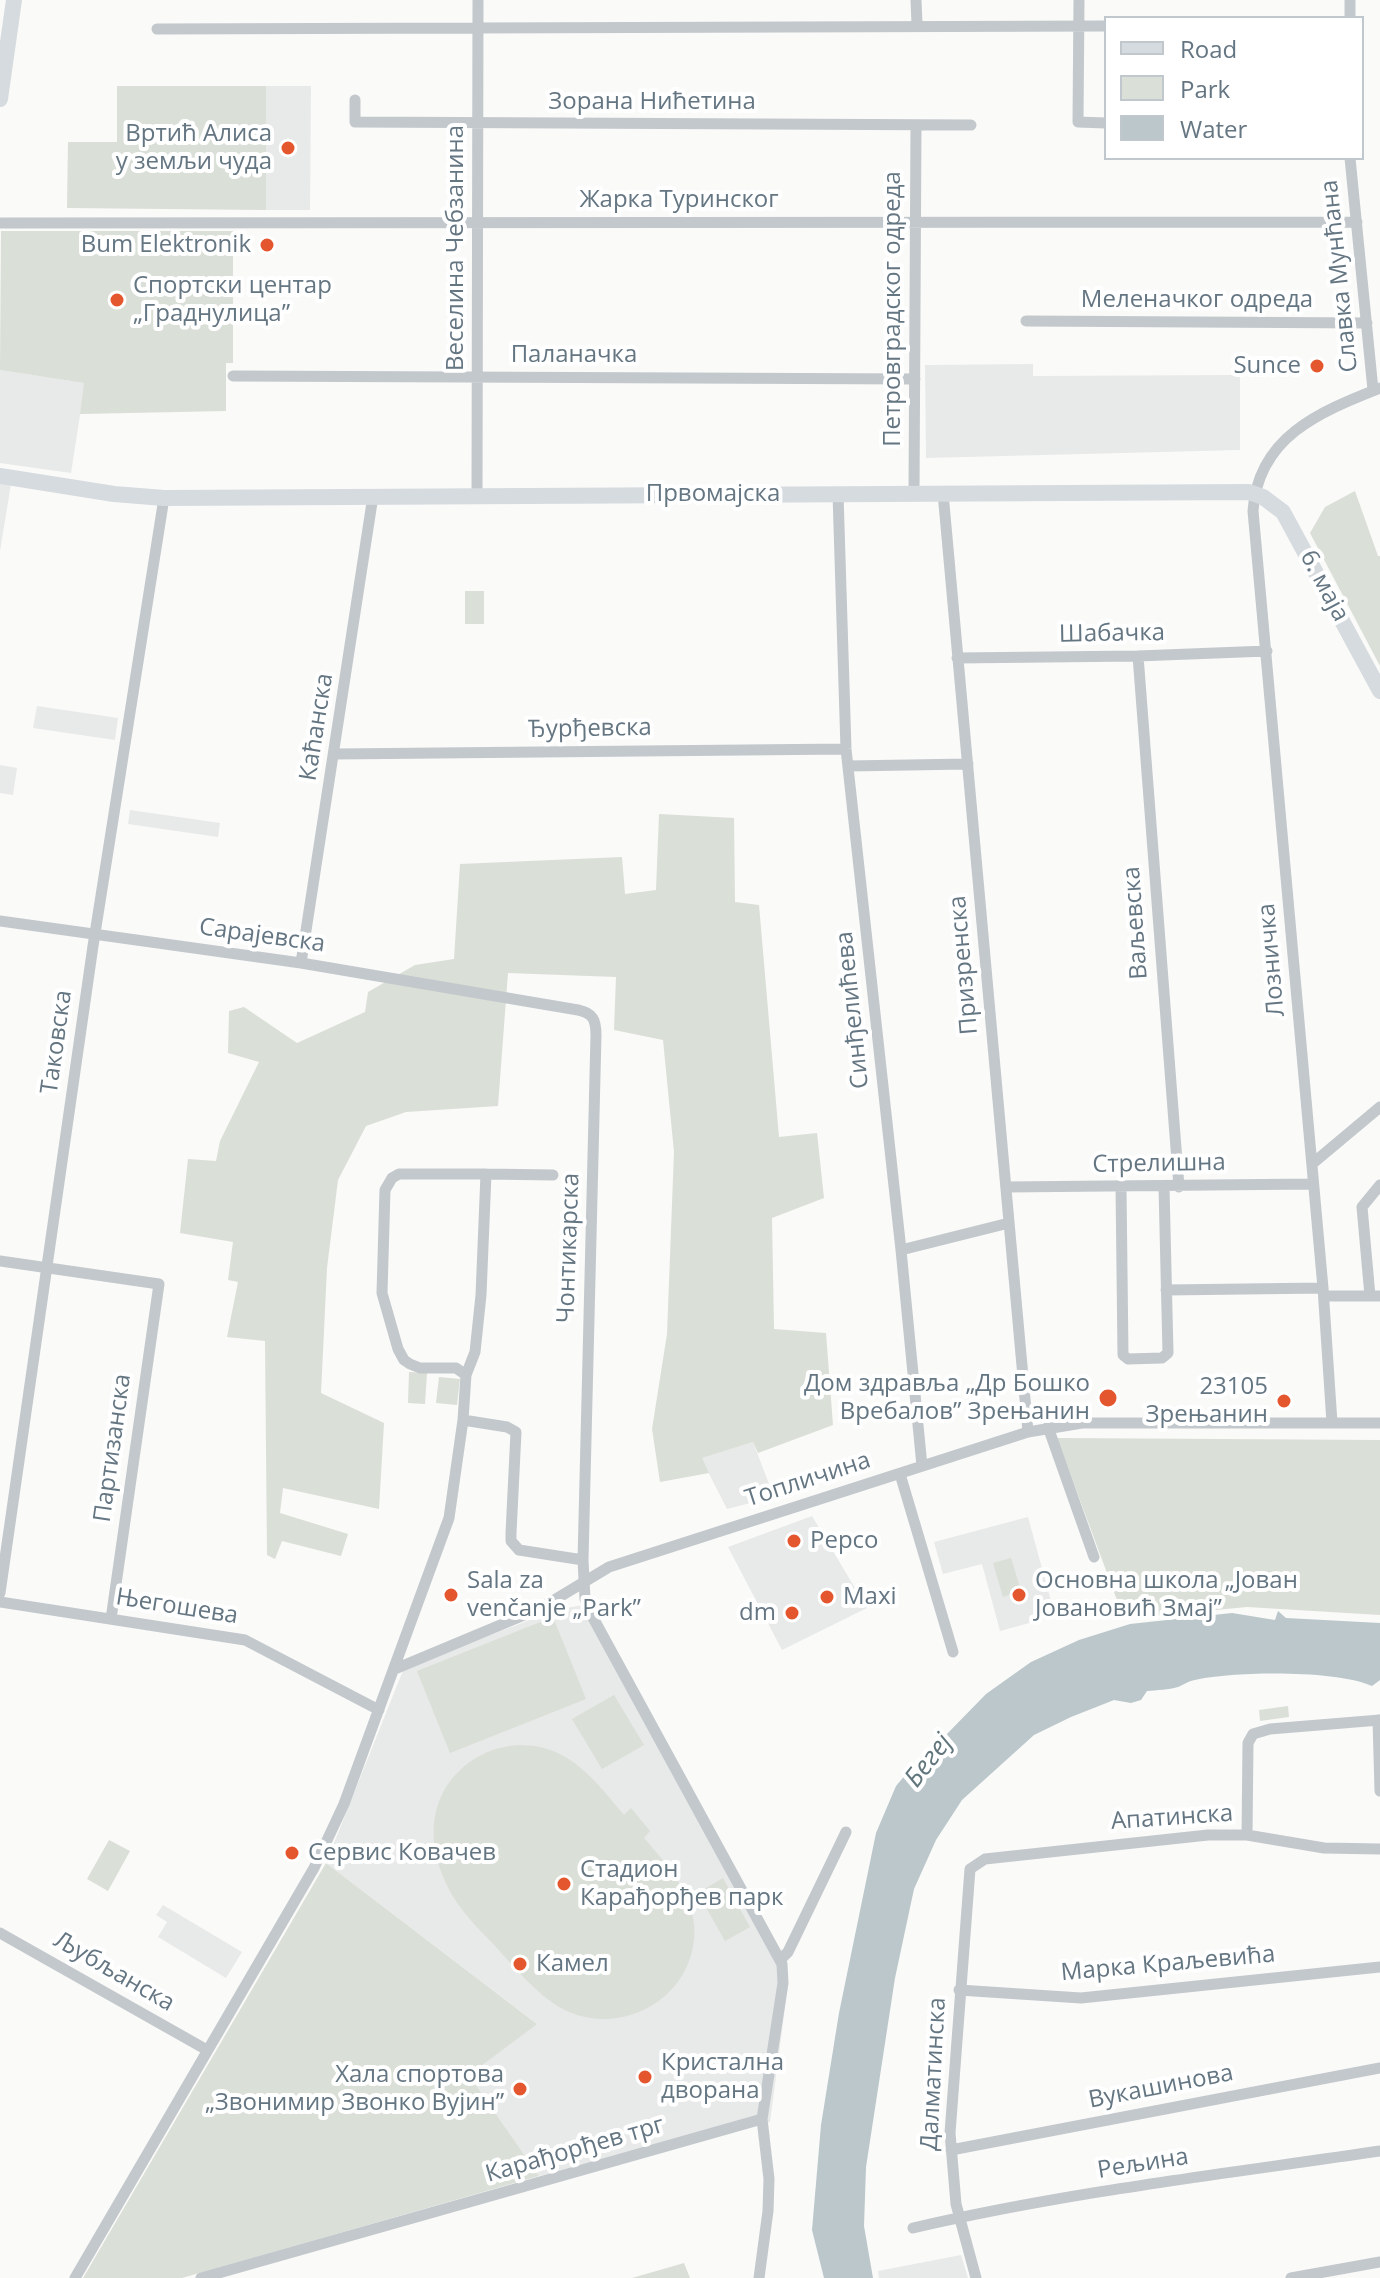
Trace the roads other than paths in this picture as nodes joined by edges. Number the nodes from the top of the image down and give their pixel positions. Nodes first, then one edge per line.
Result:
1 (14, 0) edge
2 (478, 0) edge
3 (916, 0) edge
4 (1079, 0) edge
5 (917, 24) junction
6 (1079, 25) junction
7 (1104, 26) edge
8 (479, 28) junction
9 (157, 29) dead end
10 (0, 99) edge
11 (355, 100) dead end
12 (478, 123) junction
13 (1104, 123) edge
14 (916, 125) junction
15 (971, 125) dead end
16 (1350, 160) edge
17 (916, 222) junction
18 (1357, 222) junction
19 (0, 223) edge
20 (478, 223) junction
21 (1026, 321) dead end
22 (1367, 323) junction
23 (233, 376) dead end
24 (477, 377) junction
25 (915, 379) junction
26 (1377, 389) edge
27 (0, 476) edge
28 (914, 493) junction
29 (943, 493) junction
30 (838, 494) junction
31 (1254, 494) junction
32 (373, 496) junction
33 (477, 496) junction
34 (164, 498) junction
35 (1267, 651) junction
36 (1138, 656) junction
37 (957, 658) junction
38 (1380, 691) edge
39 (846, 749) junction
40 (335, 754) junction
41 (968, 764) junction
42 (848, 766) junction
43 (0, 921) edge
44 (95, 934) junction
45 (301, 963) junction
46 (516, 999) joint
47 (1380, 1107) edge
48 (1312, 1164) junction
49 (486, 1174) junction
50 (553, 1175) dead end
51 (1313, 1184) junction
52 (1380, 1185) edge
53 (1006, 1187) junction
54 (1121, 1187) junction
55 (1164, 1187) junction
56 (1179, 1187) junction
57 (1009, 1223) junction
58 (901, 1250) junction
59 (0, 1261) edge
60 (46, 1267) junction
61 (1166, 1290) junction
62 (1323, 1292) junction
63 (1375, 1296) edge
64 (466, 1375) junction
65 (463, 1420) junction
66 (1332, 1423) junction
67 (1380, 1423) edge
68 (1048, 1427) junction
69 (1028, 1432) junction
70 (922, 1466) junction
71 (900, 1474) junction
72 (1094, 1557) dead end
73 (583, 1560) junction
74 (584, 1580) junction
75 (0, 1593) edge
76 (0, 1602) edge
77 (111, 1619) junction
78 (953, 1652) dead end
79 (395, 1669) junction
80 (379, 1710) junction
81 (1379, 1720) edge
82 (1380, 1791) edge
83 (846, 1832) dead end
84 (1247, 1835) junction
85 (1380, 1849) edge
86 (970, 1869) joint
87 (0, 1933) edge
88 (781, 1959) junction
89 (1380, 1967) edge
90 (959, 1990) junction
91 (207, 2050) junction
92 (1380, 2068) edge
93 (762, 2119) junction
94 (951, 2150) junction
95 (1380, 2151) edge
96 (960, 2217) junction
97 (913, 2228) dead end
98 (1380, 2262) edge
99 (75, 2278) edge
100 (201, 2278) edge
101 (759, 2278) edge
102 (976, 2278) edge
103 (1291, 2278) edge

1 - 10 street
2 - 8 street, Веселина Чебзанина
3 - 5 street
4 - 6 street
5 - 6 street
5 - 8 street
6 - 7 street
6 - 13 street
8 - 9 street
8 - 12 street, Веселина Чебзанина
11 - 12 street, Зорана Нићетина
12 - 14 street, Зорана Нићетина
12 - 20 street, Веселина Чебзанина
14 - 15 street, Зорана Нићетина
14 - 17 street, Петровградског одреда
16 - 18 street, Славка Мунћана
17 - 18 street, Жарка Туринског
17 - 20 street, Жарка Туринског
17 - 25 street, Петровградског одреда
18 - 22 street, Славка Мунћана
19 - 20 street, Жарка Туринског
20 - 24 street, Веселина Чебзанина
21 - 22 street, Меленачког одреда
22 - 26 street, Славка Мунћана
23 - 24 street, Паланачка
24 - 25 street, Паланачка
24 - 33 street, Веселина Чебзанина
25 - 28 street, Петровградског одреда
26 - 31 street
27 - 34 street, Првомајска
28 - 29 street, Првомајска
28 - 30 street, Првомајска
29 - 31 street, Првомајска
29 - 37 street, Призренска
30 - 33 street, Првомајска
30 - 39 street, Синђелићева
31 - 35 street, Лозничка
31 - 38 street, 6. маја
32 - 33 street, Првомајска
32 - 34 street, Првомајска
32 - 40 street, Каћанска
34 - 44 street, Таковска
35 - 36 street, Шабачка
35 - 48 street, Лозничка
36 - 37 street, Шабачка
36 - 56 street, Ваљевска
37 - 41 street, Призренска
39 - 40 street, Ђурђевска
39 - 42 street, Синђелићева
40 - 45 street, Каћанска
41 - 42 street
41 - 53 street, Призренска
42 - 58 street, Синђелићева
43 - 44 street, Сарајевска
44 - 45 street, Сарајевска
44 - 60 street, Таковска
45 - 46 street, Сарајевска
46 - 73 street, Чонтикарска
47 - 48 street
48 - 51 street, Лозничка
49 - 50 street
49 - 64 street
49 - 64 street
51 - 56 street, Стрелишна
51 - 62 street, Лозничка
52 - 63 street
53 - 54 street, Стрелишна
53 - 57 street, Призренска
54 - 55 street, Стрелишна
54 - 61 street
55 - 56 street, Стрелишна
55 - 61 street
57 - 58 street
57 - 69 street, Призренска
58 - 70 street, Синђелићева
59 - 60 street
60 - 75 street, Таковска
60 - 77 street, Партизанска
61 - 62 street
62 - 63 street
62 - 66 street, Лозничка
64 - 65 street
65 - 73 street
65 - 79 street
66 - 67 street, Топличина
66 - 68 street, Топличина
68 - 69 street, Топличина
68 - 72 street
69 - 70 street, Топличина
70 - 71 street, Топличина
71 - 74 street, Топличина
71 - 78 street
73 - 74 street
74 - 79 street
74 - 88 street
76 - 77 street, Његошева
77 - 80 street, Његошева
79 - 80 street
80 - 91 street
81 - 82 street
81 - 84 street
83 - 88 street
84 - 85 street, Апатинска
84 - 86 street, Апатинска
86 - 90 street, Далматинска
87 - 91 street, Љубљанска
88 - 93 street
89 - 90 street, Марка Краљевића
90 - 94 street, Далматинска
91 - 99 street
92 - 94 street, Вукашинова
93 - 100 street, Карађорђев трг
93 - 101 street
94 - 96 street, Далматинска
95 - 96 street, Рељина
96 - 97 street, Рељина
96 - 102 street, Далматинска
98 - 103 street

